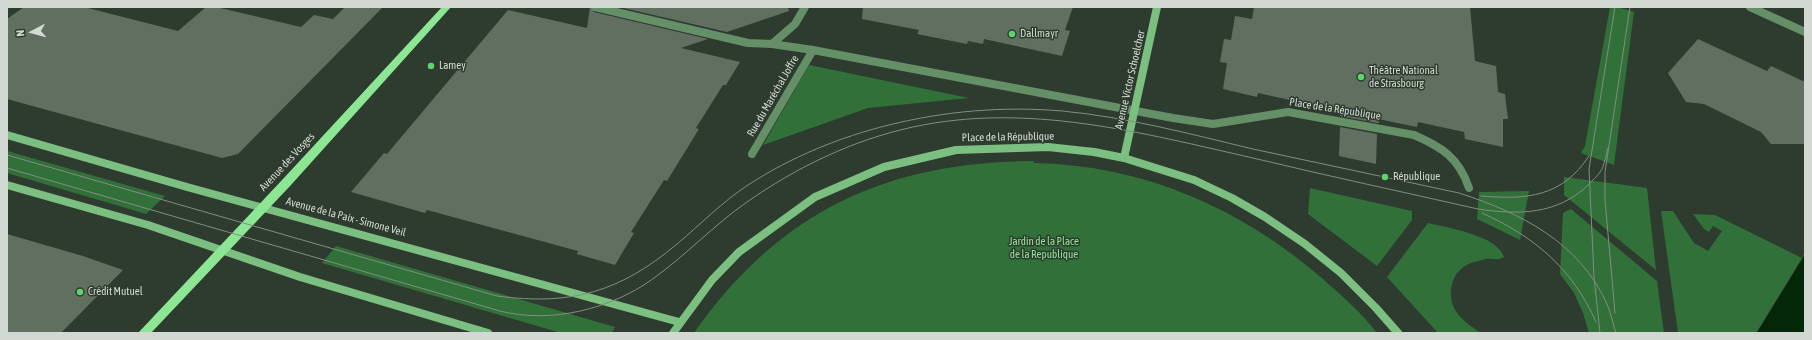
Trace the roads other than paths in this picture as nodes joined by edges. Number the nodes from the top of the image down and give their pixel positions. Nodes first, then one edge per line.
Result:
1 (447, 7) edge
2 (595, 7) edge
3 (804, 7) edge
4 (1157, 7) edge
5 (1750, 7) edge
6 (1805, 32) edge
7 (772, 44) junction
8 (813, 50) junction
9 (1134, 110) junction
10 (7, 135) edge
11 (752, 154) dead end
12 (1124, 158) junction
13 (7, 185) edge
14 (1469, 188) dead end
15 (263, 207) junction
16 (222, 250) junction
17 (679, 322) junction
18 (144, 333) edge
19 (488, 333) edge
20 (672, 333) edge
21 (1398, 333) edge

1 - 15 main road, Avenue des Vosges
2 - 7 street
3 - 7 street
4 - 9 street, Avenue Victor Schoelcher
5 - 6 street
7 - 8 street, Place de la République
8 - 9 street, Place de la République
8 - 11 street, Rue du Maréchal Joffre
9 - 12 street, Avenue Victor Schoelcher
9 - 14 street, Place de la République
10 - 15 street, Avenue de la Paix - Simone Veil
12 - 17 street, Place de la République
12 - 21 street, Place de la République
13 - 16 street
15 - 16 main road, Avenue des Vosges
15 - 17 street, Avenue de la Paix - Simone Veil
16 - 18 main road, Avenue des Vosges
16 - 19 street
17 - 20 street, Place de la République

